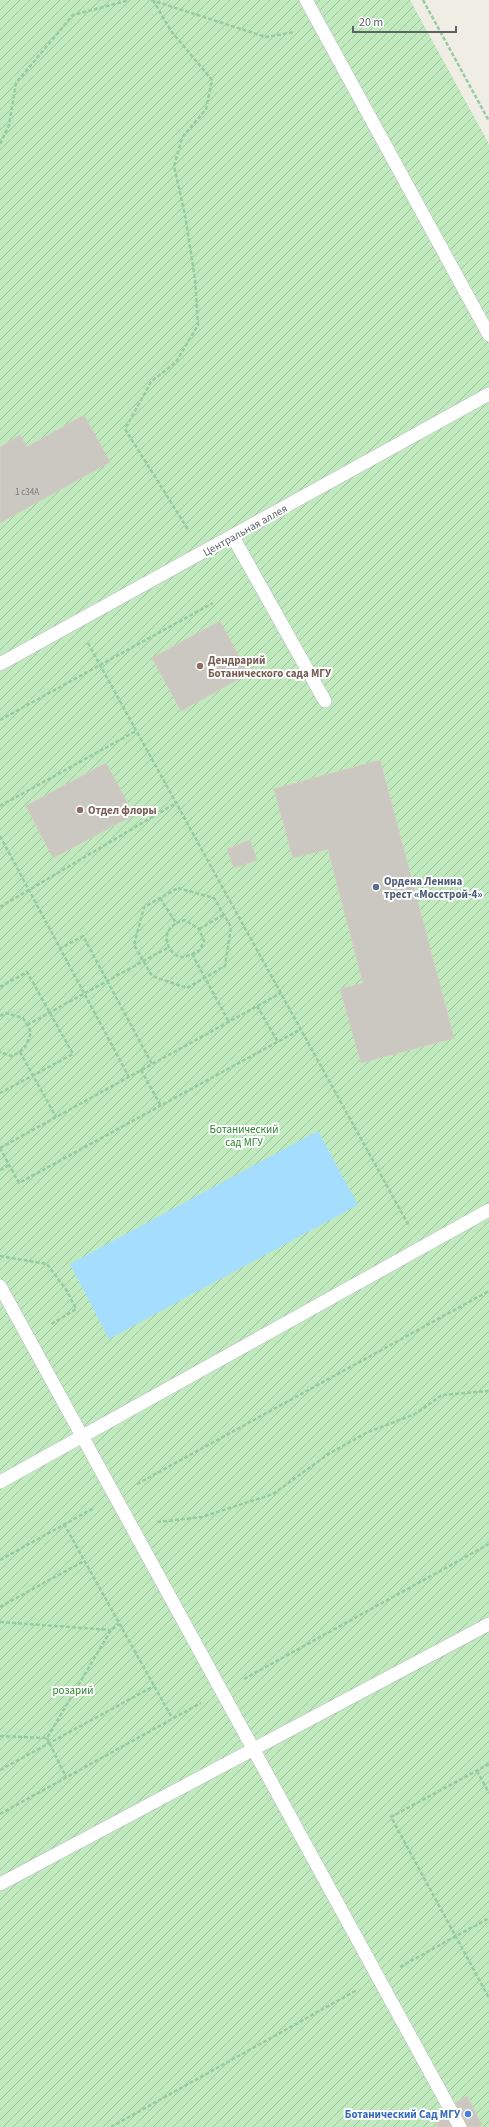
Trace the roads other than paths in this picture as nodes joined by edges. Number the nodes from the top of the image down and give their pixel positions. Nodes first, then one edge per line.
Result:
1 (306, 0) edge
2 (489, 335) edge
3 (489, 394) edge
4 (233, 537) junction
5 (0, 664) edge
6 (324, 701) dead end
7 (489, 1210) edge
8 (0, 1286) edge
9 (81, 1436) junction
10 (0, 1482) edge
11 (489, 1624) edge
12 (252, 1748) junction
13 (0, 1884) edge
14 (460, 2127) edge

1 - 2 lane
3 - 4 lane, Центральная аллея
4 - 5 lane, Центральная аллея
4 - 6 lane
7 - 9 lane
8 - 9 lane
9 - 10 lane
9 - 12 lane
11 - 12 lane
12 - 13 lane
12 - 14 lane

